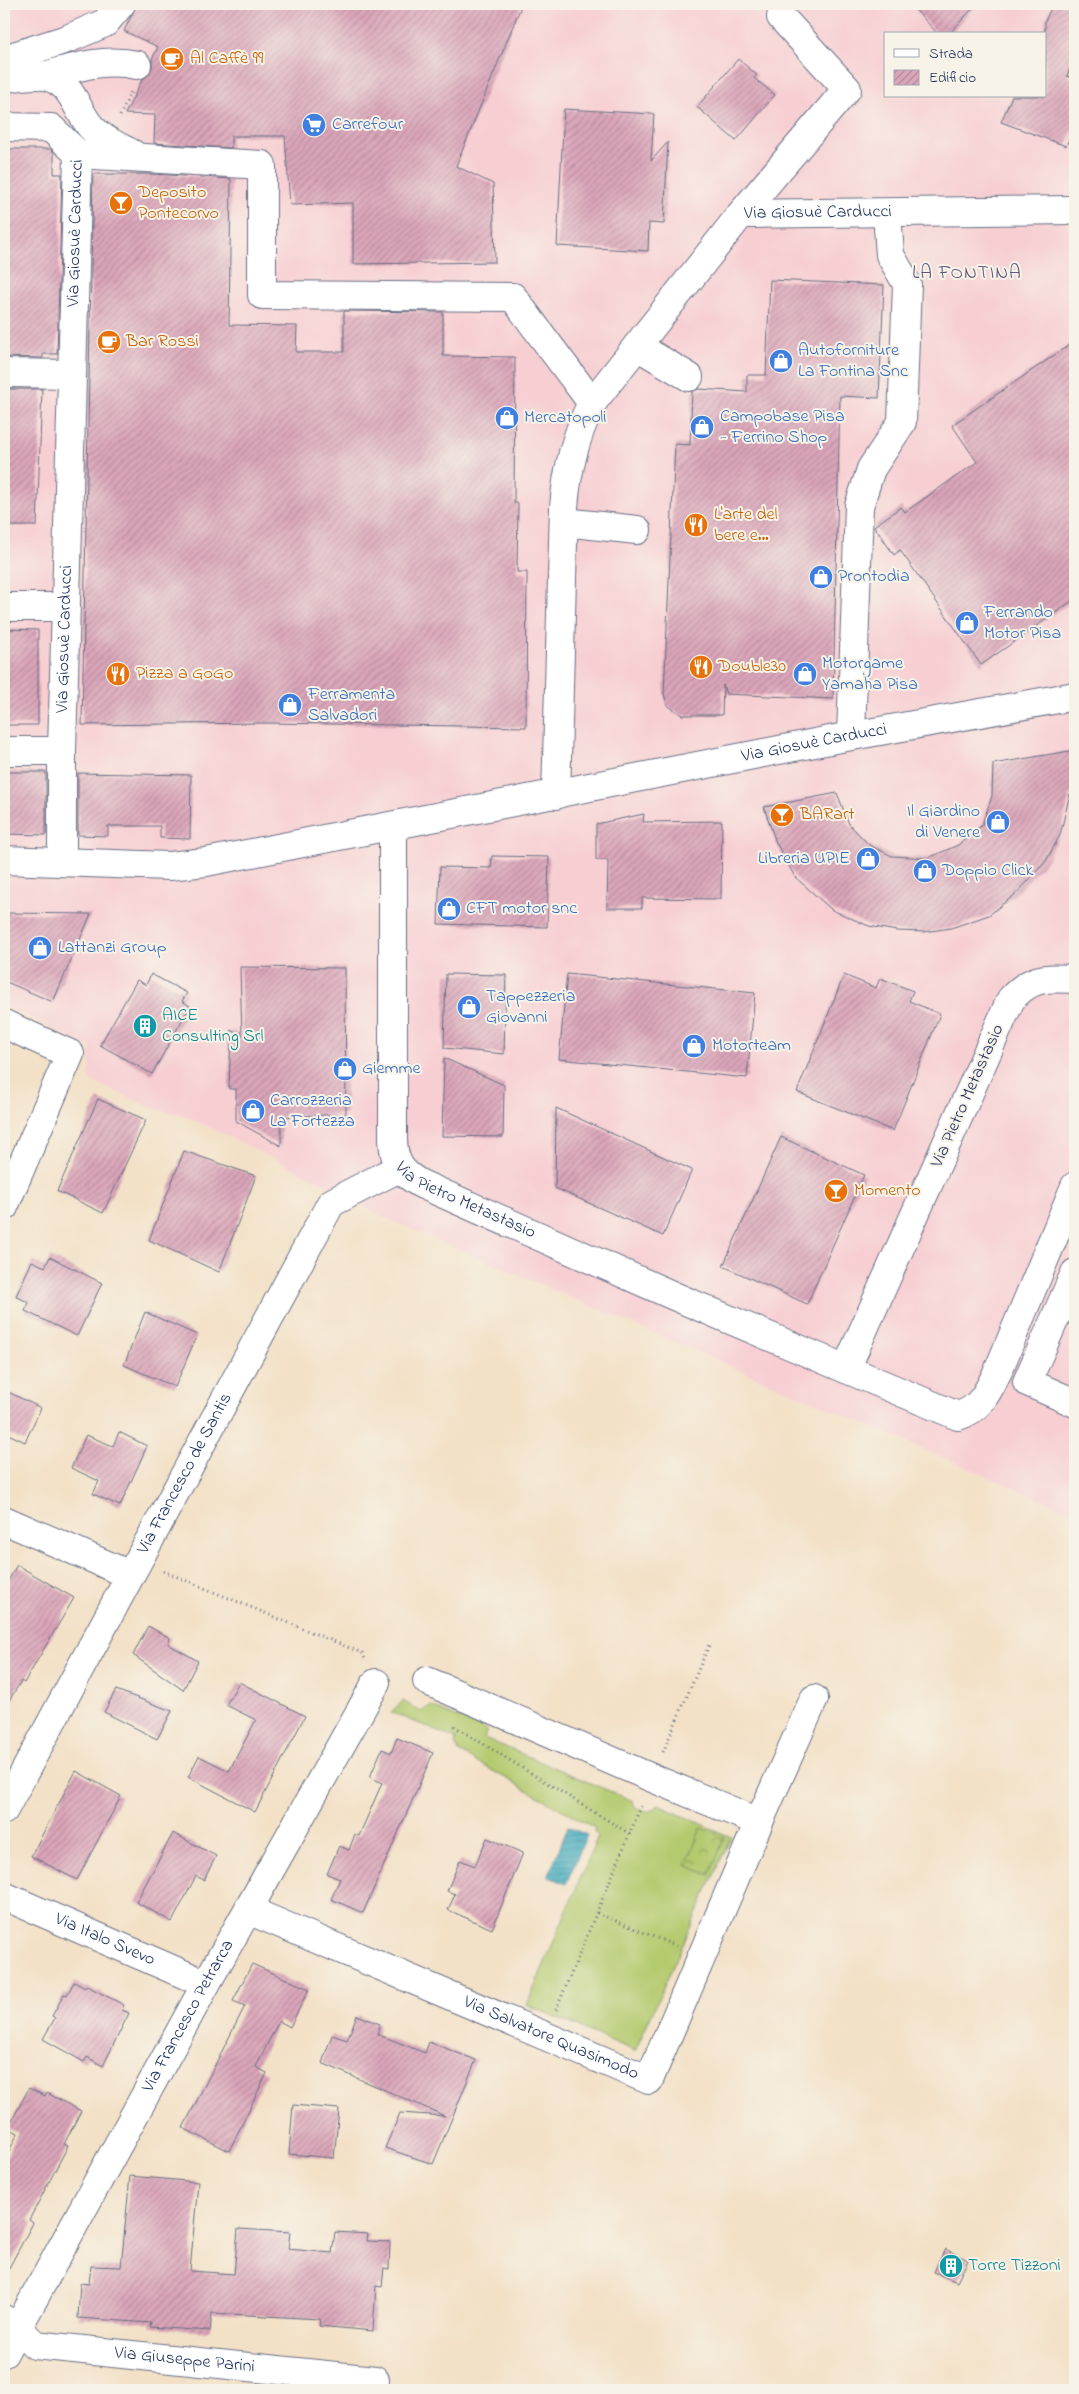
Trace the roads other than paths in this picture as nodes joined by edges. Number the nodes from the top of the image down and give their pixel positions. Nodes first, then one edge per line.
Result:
1 (121, 4) edge
2 (781, 17) dead end
3 (4, 59) edge
4 (138, 66) dead end
5 (44, 76) junction
6 (4, 78) edge
7 (4, 127) edge
8 (78, 154) junction
9 (142, 158) junction
10 (1075, 210) edge
11 (741, 214) junction
12 (887, 214) junction
13 (637, 346) junction
14 (4, 373) edge
15 (72, 374) junction
16 (688, 377) dead end
17 (592, 403) junction
18 (564, 522) junction
19 (637, 530) dead end
20 (4, 607) edge
21 (66, 607) junction
22 (1075, 696) edge
23 (851, 736) junction
24 (4, 751) edge
25 (62, 751) junction
26 (556, 795) junction
27 (393, 826) junction
28 (4, 860) edge
29 (62, 861) junction
30 (1075, 978) edge
31 (4, 1024) edge
32 (398, 1168) junction
33 (1075, 1186) edge
34 (7, 1190) edge
35 (1075, 1273) edge
36 (846, 1369) junction
37 (998, 1369) junction
38 (1027, 1382) junction
39 (1075, 1403) edge
40 (4, 1521) edge
41 (134, 1568) junction
42 (427, 1681) dead end
43 (376, 1683) road end
44 (814, 1699) dead end
45 (4, 1810) edge
46 (759, 1822) junction
47 (4, 1896) edge
48 (248, 1910) junction
49 (206, 1984) junction
50 (11, 2323) edge
51 (4, 2353) edge
52 (375, 2380) dead end

1 - 3 street
2 - 11 street
4 - 5 street
5 - 6 street
5 - 9 street
7 - 8 street
8 - 9 street, Via Giosuè Carducci
8 - 15 street, Via Giosuè Carducci
9 - 17 street, Via Giosuè Carducci
10 - 12 street, Via Giosuè Carducci
11 - 12 street, Via Giosuè Carducci
11 - 13 street, Via Giosuè Carducci
12 - 23 street
13 - 16 street
13 - 17 street, Via Giosuè Carducci
14 - 15 street
15 - 21 street, Via Giosuè Carducci
17 - 18 street, Via Giosuè Carducci
18 - 19 street
18 - 26 street, Via Giosuè Carducci
20 - 21 street
21 - 25 street, Via Giosuè Carducci
22 - 23 street, Via Giosuè Carducci
23 - 26 street, Via Giosuè Carducci
24 - 25 street
25 - 29 street, Via Giosuè Carducci
26 - 27 street, Via Giosuè Carducci
27 - 29 street, Via Giosuè Carducci
27 - 32 street, Via Pietro Metastasio
28 - 29 street, Via Giosuè Carducci
30 - 36 street, Via Pietro Metastasio
31 - 34 street
32 - 36 street, Via Pietro Metastasio
32 - 41 street, Via Francesco de Santis
33 - 37 street, Via Pietro Metastasio
35 - 38 street
36 - 37 street, Via Pietro Metastasio
37 - 38 street
38 - 39 street
40 - 41 street
41 - 45 street, Via Francesco de Santis
42 - 46 street
43 - 48 street, Via Francesco Petrarca
44 - 46 street, Via Salvatore Quasimodo
46 - 48 street, Via Salvatore Quasimodo
47 - 49 street, Via Italo Svevo
48 - 49 street, Via Francesco Petrarca
49 - 50 street, Via Francesco Petrarca
50 - 51 street, Via Francesco Petrarca
50 - 52 street, Via Giuseppe Parini

